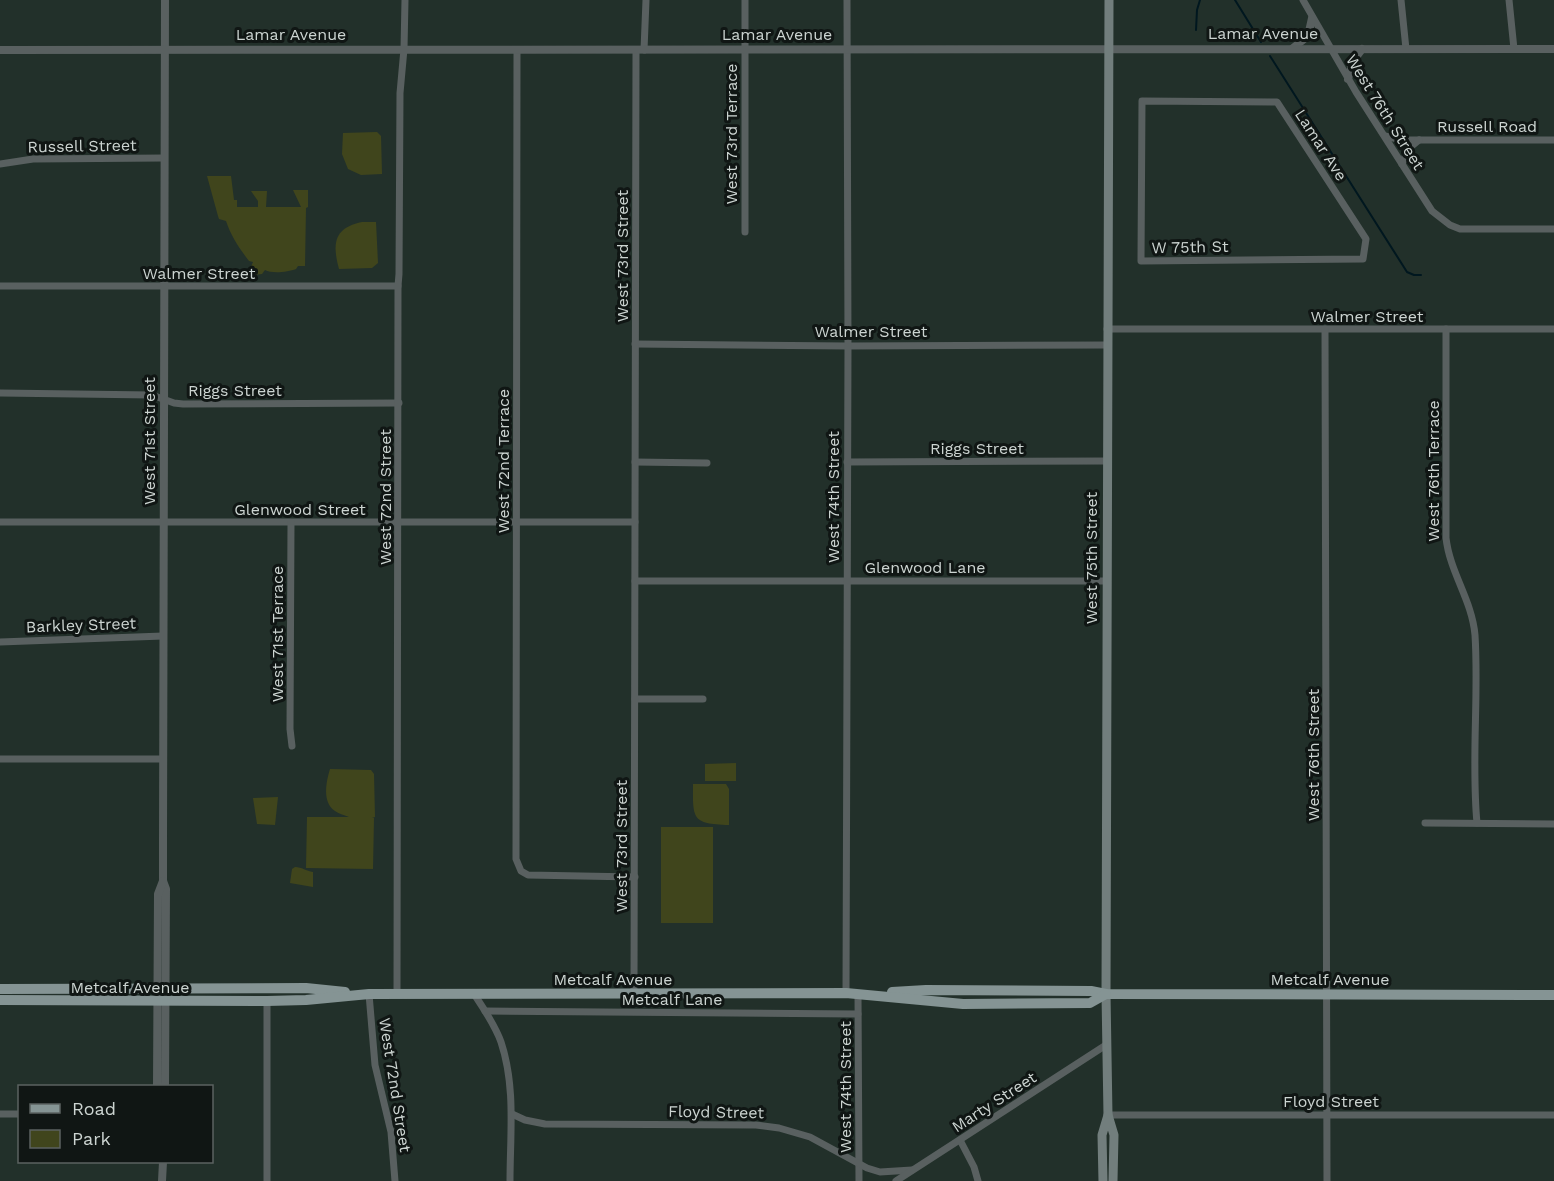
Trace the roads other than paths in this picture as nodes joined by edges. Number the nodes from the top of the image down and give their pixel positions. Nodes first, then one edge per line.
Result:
1 (165, 0) edge
2 (405, 0) edge
3 (646, 0) edge
4 (745, 0) edge
5 (847, 0) edge
6 (1109, 0) edge
7 (1303, 0) edge
8 (1401, 0) edge
9 (1509, 0) edge
10 (1312, 18) junction
11 (1108, 48) junction
12 (1330, 48) junction
13 (1362, 48) junction
14 (165, 49) junction
15 (404, 49) junction
16 (745, 49) junction
17 (847, 49) junction
18 (1292, 49) junction
19 (1406, 49) junction
20 (1515, 49) junction
21 (1554, 49) edge
22 (0, 50) edge
23 (517, 50) junction
24 (640, 50) junction
25 (1348, 79) junction
26 (1142, 101) joint
27 (1385, 136) junction
28 (1419, 140) junction
29 (1554, 140) edge
30 (165, 158) junction
31 (0, 164) edge
32 (1402, 164) junction
33 (1554, 229) edge
34 (745, 232) dead end
35 (1363, 259) joint
36 (0, 286) edge
37 (398, 286) junction
38 (164, 287) junction
39 (1107, 329) junction
40 (1325, 329) junction
41 (1446, 329) junction
42 (1554, 329) edge
43 (635, 344) junction
44 (1107, 345) junction
45 (848, 346) junction
46 (0, 393) edge
47 (164, 399) junction
48 (399, 402) junction
49 (1107, 461) junction
50 (635, 462) junction
51 (847, 462) junction
52 (707, 463) dead end
53 (164, 521) junction
54 (0, 522) edge
55 (399, 522) junction
56 (517, 522) junction
57 (635, 522) junction
58 (291, 523) junction
59 (635, 581) junction
60 (846, 581) junction
61 (1106, 581) junction
62 (163, 636) junction
63 (0, 642) edge
64 (635, 699) junction
65 (704, 699) dead end
66 (292, 746) dead end
67 (0, 759) edge
68 (163, 759) junction
69 (1425, 823) dead end
70 (1477, 824) junction
71 (1554, 824) edge
72 (635, 877) junction
73 (162, 988) junction
74 (0, 989) edge
75 (846, 993) junction
76 (369, 994) junction
77 (397, 994) junction
78 (474, 994) junction
79 (634, 994) junction
80 (858, 994) junction
81 (1106, 994) junction
82 (1327, 995) junction
83 (1554, 995) edge
84 (0, 1000) edge
85 (267, 1001) junction
86 (161, 1002) junction
87 (485, 1011) junction
88 (858, 1014) junction
89 (1107, 1045) junction
90 (157, 1085) edge
91 (165, 1085) edge
92 (0, 1114) edge
93 (18, 1114) edge
94 (512, 1114) junction
95 (1327, 1114) junction
96 (1108, 1115) junction
97 (1554, 1115) edge
98 (960, 1140) junction
99 (162, 1163) edge
100 (858, 1164) junction
101 (912, 1170) junction
102 (162, 1181) edge
103 (267, 1181) edge
104 (395, 1181) edge
105 (510, 1181) edge
106 (859, 1181) edge
107 (896, 1181) edge
108 (978, 1181) edge
109 (1103, 1181) edge
110 (1113, 1181) edge
111 (1327, 1181) edge

1 - 14 street, West 71st Street
2 - 15 street, West 72nd Street
3 - 24 street, West 73rd Street
4 - 16 street, West 73rd Terrace
5 - 17 street, West 74th Street
6 - 11 main road, West 75th Street
7 - 10 street, West 76th Street
8 - 19 street
9 - 20 street
10 - 12 street, West 76th Street
10 - 18 street
11 - 17 street, Lamar Avenue
11 - 18 street, Lamar Avenue
11 - 39 main road, West 75th Street
12 - 13 street, Lamar Avenue
12 - 18 street, Lamar Avenue
12 - 25 street, West 76th Street
13 - 19 street, Lamar Avenue
13 - 25 street
14 - 15 street, Lamar Avenue
14 - 22 street, Lamar Avenue
14 - 30 street, West 71st Street
15 - 23 street, Lamar Avenue
15 - 37 street, West 72nd Street
16 - 17 street, Lamar Avenue
16 - 24 street, Lamar Avenue
16 - 34 street, West 73rd Terrace
17 - 45 street, West 74th Street
19 - 20 street, Lamar Avenue
20 - 21 street, Lamar Avenue
23 - 24 street, Lamar Avenue
23 - 56 street, West 72nd Terrace
24 - 43 street, West 73rd Street
25 - 27 street, West 76th Street
26 - 35 street, Lamar Ave
26 - 35 street, W 75th St
27 - 28 street, Russell Road
27 - 32 street, West 76th Street
28 - 29 street, Russell Road
28 - 32 street, Russell Road
30 - 31 street, Russell Street
30 - 38 street, West 71st Street
32 - 33 street, West 76th Street
36 - 38 street, Walmer Street
37 - 38 street, Walmer Street
37 - 48 street, West 72nd Street
38 - 47 street, West 71st Street
39 - 40 street, Walmer Street
39 - 44 main road, West 75th Street
40 - 41 street, Walmer Street
40 - 82 street, West 76th Street
41 - 42 street, Walmer Street
41 - 70 street, West 76th Terrace
43 - 45 street, Walmer Street
43 - 50 street, West 73rd Street
44 - 45 street, Walmer Street
44 - 49 main road, West 75th Street
45 - 51 street, West 74th Street
46 - 47 street, Riggs Street
47 - 48 street, Riggs Street
47 - 53 street, West 71st Street
48 - 55 street, West 72nd Street
49 - 51 street, Riggs Street
49 - 61 main road, West 75th Street
50 - 52 street
50 - 57 street, West 73rd Street
51 - 60 street, West 74th Street
53 - 54 street, Glenwood Street
53 - 58 street, Glenwood Street
53 - 62 street, West 71st Street
55 - 56 street, Glenwood Street
55 - 58 street, Glenwood Street
55 - 77 street, West 72nd Street
56 - 57 street, Glenwood Street
56 - 72 street, West 72nd Terrace
57 - 59 street, West 73rd Street
58 - 66 street, West 71st Terrace
59 - 60 street, Glenwood Lane
59 - 64 street, West 73rd Street
60 - 61 street, Glenwood Lane
60 - 75 street, West 74th Street
61 - 81 main road, West 75th Street
62 - 63 street, Barkley Street
62 - 68 street, West 71st Street
64 - 65 street
64 - 72 street, West 73rd Street
67 - 68 street
68 - 73 street, West 71st Street
69 - 70 street
70 - 71 street
72 - 79 street, West 73rd Street
73 - 74 main road, Metcalf Avenue
73 - 76 main road, Metcalf Avenue
73 - 86 street, West 71st Street
75 - 79 main road, Metcalf Avenue
75 - 80 main road, Metcalf Avenue
76 - 77 main road, Metcalf Avenue
76 - 85 main road, Metcalf Avenue
76 - 104 street, West 72nd Street
77 - 78 main road, Metcalf Avenue
78 - 79 main road, Metcalf Avenue
78 - 87 street
80 - 81 main road, Metcalf Avenue
80 - 88 street, West 74th Street
81 - 82 main road, Metcalf Avenue
81 - 89 main road, West 75th Street
82 - 83 main road, Metcalf Avenue
82 - 95 street, West 76th Street
84 - 86 main road, Metcalf Avenue
85 - 86 main road, Metcalf Avenue
85 - 103 street
86 - 90 street, West 71st Street
86 - 91 street, West 71st Street
87 - 88 street, Metcalf Lane
87 - 94 street
88 - 100 street, West 74th Street
89 - 96 main road, West 75th Street
89 - 98 street, Marty Street
92 - 93 street
94 - 100 street, Floyd Street
94 - 105 street
95 - 96 street, Floyd Street
95 - 97 street, Floyd Street
95 - 111 street, West 76th Street
96 - 109 main road, West 75th Street
96 - 110 main road, West 75th Street
98 - 101 street, Marty Street
98 - 108 street
99 - 102 street
100 - 101 street, Floyd Street
100 - 106 street, West 74th Street
101 - 107 street, Marty Street

